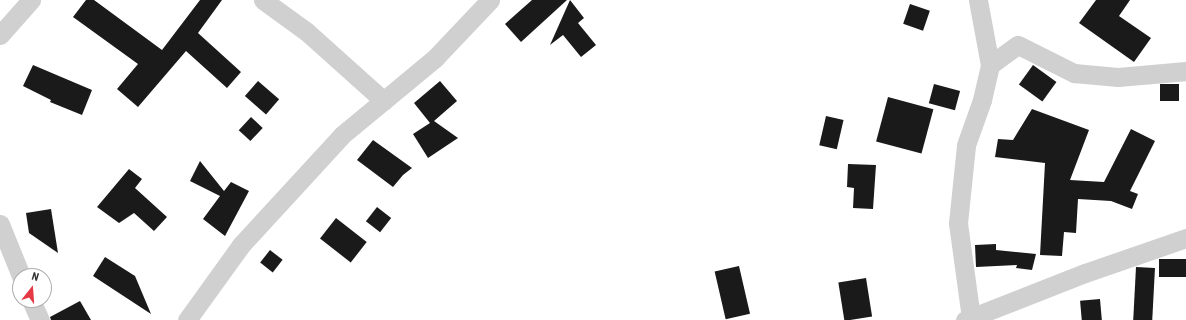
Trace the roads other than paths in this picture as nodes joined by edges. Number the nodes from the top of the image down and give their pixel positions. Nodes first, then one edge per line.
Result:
1 (30, 0) edge
2 (263, 0) edge
3 (490, 0) edge
4 (978, 0) edge
5 (0, 35) edge
6 (990, 65) junction
7 (1186, 71) edge
8 (384, 101) junction
9 (0, 224) edge
10 (1186, 238) edge
11 (19, 268) edge
12 (35, 308) edge
13 (968, 319) edge
14 (40, 320) edge
15 (187, 320) edge

1 - 5 street
2 - 8 street
3 - 8 street
4 - 6 street
6 - 7 street
6 - 13 street
8 - 15 street
9 - 11 street
10 - 13 street
12 - 14 street

